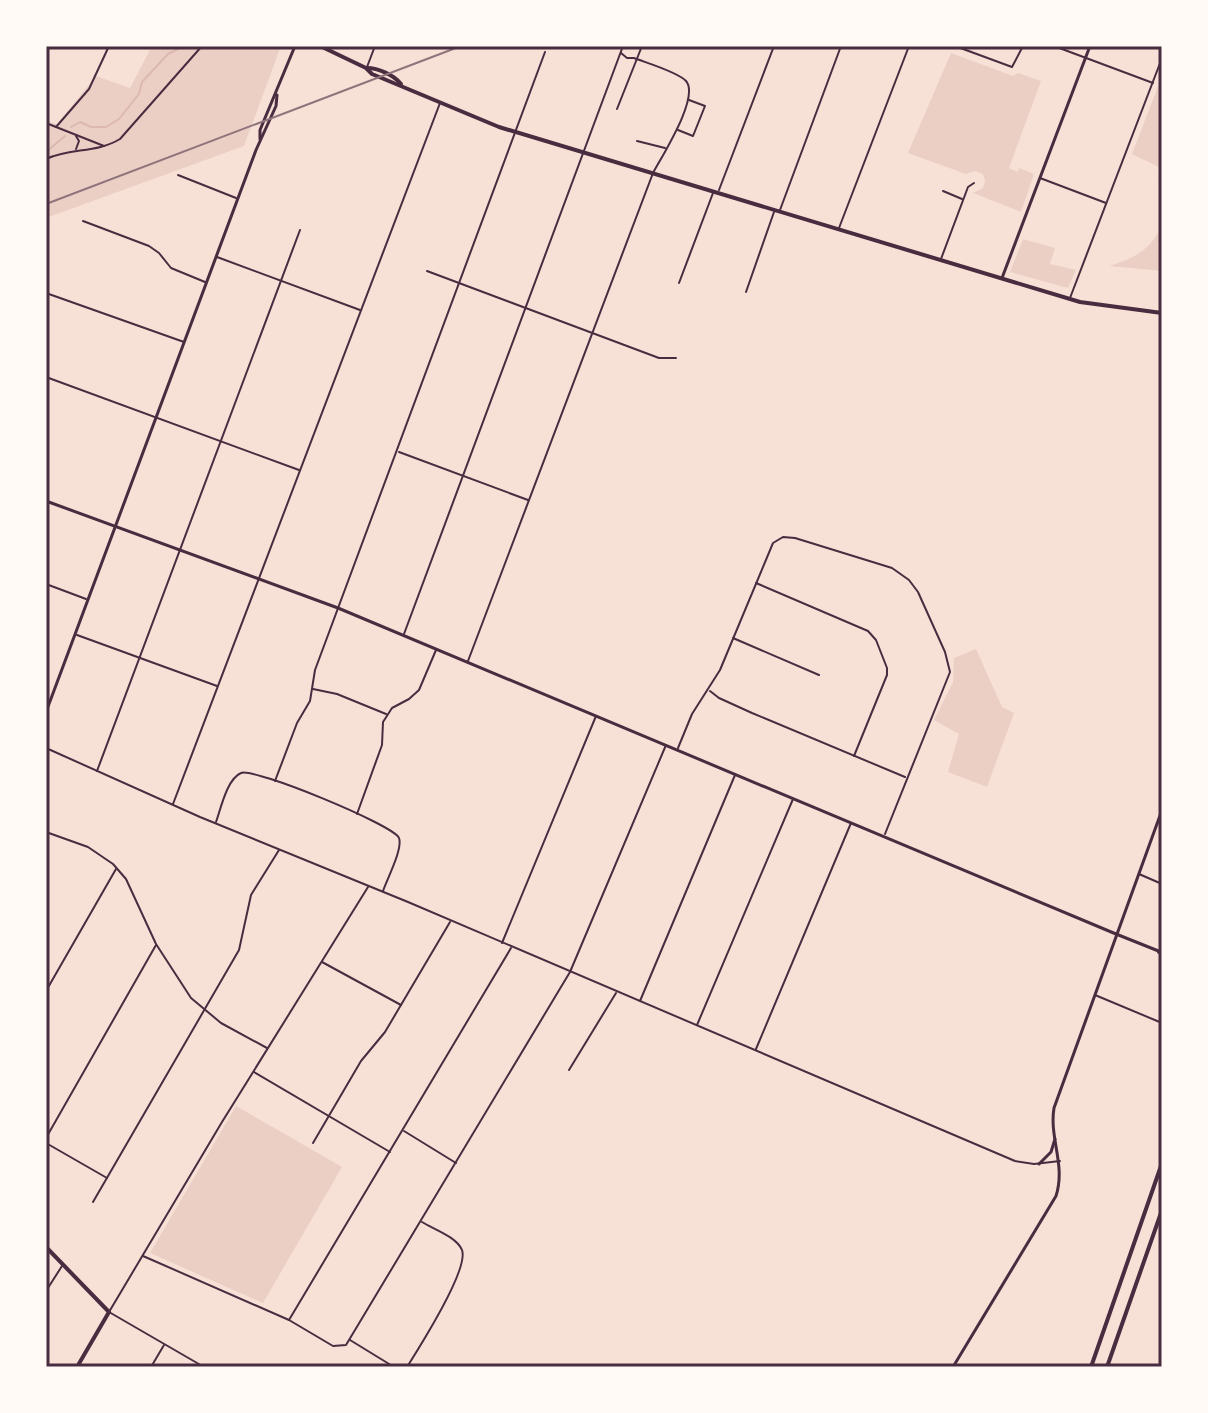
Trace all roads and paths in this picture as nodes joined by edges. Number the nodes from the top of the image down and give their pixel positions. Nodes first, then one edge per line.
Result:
1 (109, 46) edge
2 (202, 46) edge
3 (295, 46) edge
4 (320, 46) edge
5 (375, 46) edge
6 (623, 46) edge
7 (642, 46) edge
8 (774, 46) edge
9 (841, 46) edge
10 (909, 46) edge
11 (955, 46) edge
12 (1023, 46) edge
13 (1054, 46) edge
14 (1090, 46) edge
15 (545, 52) dead end
16 (621, 53) junction
17 (1085, 58) junction
18 (1162, 58) edge
19 (635, 59) junction
20 (366, 68) junction
21 (1153, 83) junction
22 (688, 100) junction
23 (440, 102) junction
24 (617, 109) dead end
25 (46, 123) edge
26 (56, 127) junction
27 (677, 129) junction
28 (516, 132) junction
29 (76, 135) junction
30 (637, 141) dead end
31 (105, 147) junction
32 (666, 149) junction
33 (75, 150) junction
34 (585, 153) junction
35 (46, 159) edge
36 (653, 173) junction
37 (178, 175) dead end
38 (1040, 178) junction
39 (974, 183) dead end
40 (943, 191) dead end
41 (715, 192) junction
42 (238, 199) junction
43 (963, 200) junction
44 (1107, 203) junction
45 (777, 211) junction
46 (83, 221) dead end
47 (300, 230) dead end
48 (838, 230) junction
49 (216, 257) junction
50 (941, 260) junction
51 (427, 271) dead end
52 (1002, 278) junction
53 (280, 281) junction
54 (206, 283) junction
55 (460, 283) junction
56 (679, 283) dead end
57 (746, 292) dead end
58 (46, 293) edge
59 (1070, 299) junction
60 (526, 308) junction
61 (360, 310) junction
62 (1162, 313) edge
63 (592, 333) junction
64 (184, 342) junction
65 (676, 358) dead end
66 (46, 377) edge
67 (156, 418) junction
68 (220, 442) junction
69 (398, 451) junction
70 (299, 470) junction
71 (464, 476) junction
72 (529, 500) junction
73 (46, 501) edge
74 (116, 526) junction
75 (180, 549) junction
76 (258, 578) junction
77 (755, 583) junction
78 (46, 584) edge
79 (89, 599) junction
80 (338, 608) junction
81 (75, 634) junction
82 (403, 635) junction
83 (732, 638) junction
84 (436, 649) junction
85 (140, 658) junction
86 (468, 662) junction
87 (819, 675) dead end
88 (217, 686) junction
89 (312, 689) junction
90 (709, 691) junction
91 (46, 712) edge
92 (387, 714) junction
93 (597, 715) junction
94 (666, 744) junction
95 (46, 748) edge
96 (678, 749) junction
97 (854, 756) junction
98 (97, 771) junction
99 (735, 773) junction
100 (907, 778) junction
101 (275, 781) junction
102 (793, 798) junction
103 (173, 804) junction
104 (1162, 810) edge
105 (357, 814) junction
106 (1161, 817) edge
107 (851, 822) junction
108 (216, 823) junction
109 (46, 832) edge
110 (884, 836) junction
111 (280, 849) junction
112 (117, 868) junction
113 (1138, 874) junction
114 (1162, 884) edge
115 (368, 886) junction
116 (382, 892) junction
117 (451, 921) junction
118 (1116, 934) junction
119 (502, 943) junction
120 (156, 944) junction
121 (511, 947) junction
122 (1161, 952) edge
123 (321, 961) junction
124 (570, 972) junction
125 (46, 991) edge
126 (617, 992) junction
127 (1094, 995) junction
128 (639, 1002) junction
129 (401, 1005) junction
130 (203, 1010) junction
131 (1162, 1023) edge
132 (697, 1026) junction
133 (267, 1049) junction
134 (755, 1051) junction
135 (569, 1070) dead end
136 (253, 1072) junction
137 (328, 1116) junction
138 (403, 1131) junction
139 (1055, 1139) junction
140 (46, 1141) edge
141 (313, 1143) dead end
142 (390, 1152) junction
143 (1060, 1161) junction
144 (456, 1163) junction
145 (1162, 1163) edge
146 (1039, 1164) junction
147 (107, 1178) junction
148 (93, 1202) dead end
149 (1162, 1210) edge
150 (421, 1222) junction
151 (46, 1247) edge
152 (143, 1256) junction
153 (63, 1265) junction
154 (46, 1291) edge
155 (109, 1312) junction
156 (289, 1320) junction
157 (349, 1340) junction
158 (164, 1344) junction
159 (77, 1367) edge
160 (151, 1367) edge
161 (204, 1367) edge
162 (394, 1367) edge
163 (407, 1367) edge
164 (953, 1367) edge
165 (1091, 1367) edge
166 (1107, 1367) edge

1 - 26 street
2 - 31 street
3 - 42 street
4 - 20 main road
5 - 20 street
6 - 16 street
7 - 19 street
8 - 41 street
9 - 45 street
10 - 48 street
11 - 12 street
13 - 17 street
14 - 17 street
15 - 28 street
16 - 19 street
16 - 34 street
17 - 21 street
17 - 38 street
18 - 21 street
19 - 22 street
19 - 24 street
20 - 23 main road
21 - 44 street
22 - 27 street
22 - 27 street
23 - 28 main road
23 - 61 street
25 - 26 street
26 - 29 street
27 - 32 street
28 - 34 main road
28 - 55 street
29 - 31 street
29 - 33 street
30 - 32 street
31 - 33 street
32 - 36 street
33 - 35 street
34 - 36 main road
34 - 60 street
36 - 41 main road
36 - 63 street
37 - 42 street
38 - 44 street
38 - 52 street
39 - 43 street
40 - 43 street
41 - 45 main road
41 - 56 street
42 - 49 street
43 - 50 street
44 - 59 street
45 - 48 main road
45 - 57 street
46 - 54 street
47 - 53 street
48 - 50 main road
49 - 53 street
49 - 54 street
50 - 52 main road
51 - 55 street
52 - 59 main road
53 - 61 street
53 - 68 street
54 - 64 street
55 - 60 street
55 - 69 street
58 - 64 street
59 - 62 main road
60 - 63 street
60 - 71 street
61 - 70 street
63 - 65 street
63 - 72 street
64 - 67 street
66 - 67 street
67 - 68 street
67 - 74 street
68 - 70 street
68 - 75 street
69 - 71 street
69 - 80 street
70 - 76 street
71 - 72 street
71 - 82 street
72 - 86 street
73 - 74 street
74 - 75 street
74 - 79 street
75 - 76 street
75 - 85 street
76 - 80 street
76 - 88 street
77 - 83 street
77 - 97 street
77 - 100 street
78 - 79 street
79 - 81 street
80 - 82 street
80 - 89 street
81 - 85 street
81 - 91 street
82 - 84 street
83 - 87 street
83 - 90 street
84 - 86 street
84 - 92 street
85 - 88 street
85 - 98 street
86 - 93 street
88 - 103 street
89 - 92 street
89 - 101 street
90 - 96 street
90 - 97 street
92 - 105 street
93 - 94 street
93 - 119 street
94 - 96 street
94 - 124 street
95 - 98 street
96 - 99 street
97 - 100 street
98 - 103 street
99 - 102 street
99 - 128 street
100 - 110 street
101 - 105 street
101 - 108 street
102 - 107 street
102 - 132 street
103 - 108 street
104 - 106 street
105 - 116 street
106 - 113 street
107 - 110 street
107 - 134 street
108 - 111 street
109 - 112 street
110 - 118 street
111 - 115 street
111 - 130 street
112 - 120 street
112 - 125 street
113 - 114 street
113 - 118 street
115 - 116 street
115 - 123 street
116 - 117 street
117 - 119 street
117 - 129 street
118 - 122 street
118 - 127 street
119 - 121 street
120 - 130 street
120 - 140 street
121 - 124 street
121 - 138 street
123 - 129 street
123 - 133 street
124 - 126 street
124 - 144 street
126 - 128 street
126 - 135 street
127 - 131 street
127 - 139 street
128 - 132 street
129 - 137 street
130 - 133 street
130 - 147 street
132 - 134 street
133 - 136 street
134 - 146 street
136 - 137 street
136 - 152 street
137 - 141 street
137 - 142 street
138 - 142 street
138 - 144 street
139 - 143 street
139 - 146 street
140 - 147 street
142 - 156 street
143 - 146 street
143 - 164 street
144 - 150 street
145 - 165 main road
147 - 148 street
149 - 166 main road
150 - 157 street
150 - 163 street
151 - 153 main road
152 - 155 street
152 - 156 street
153 - 154 street
153 - 155 main road
155 - 158 street
155 - 159 main road
156 - 157 street
157 - 162 street
158 - 160 street
158 - 161 street

